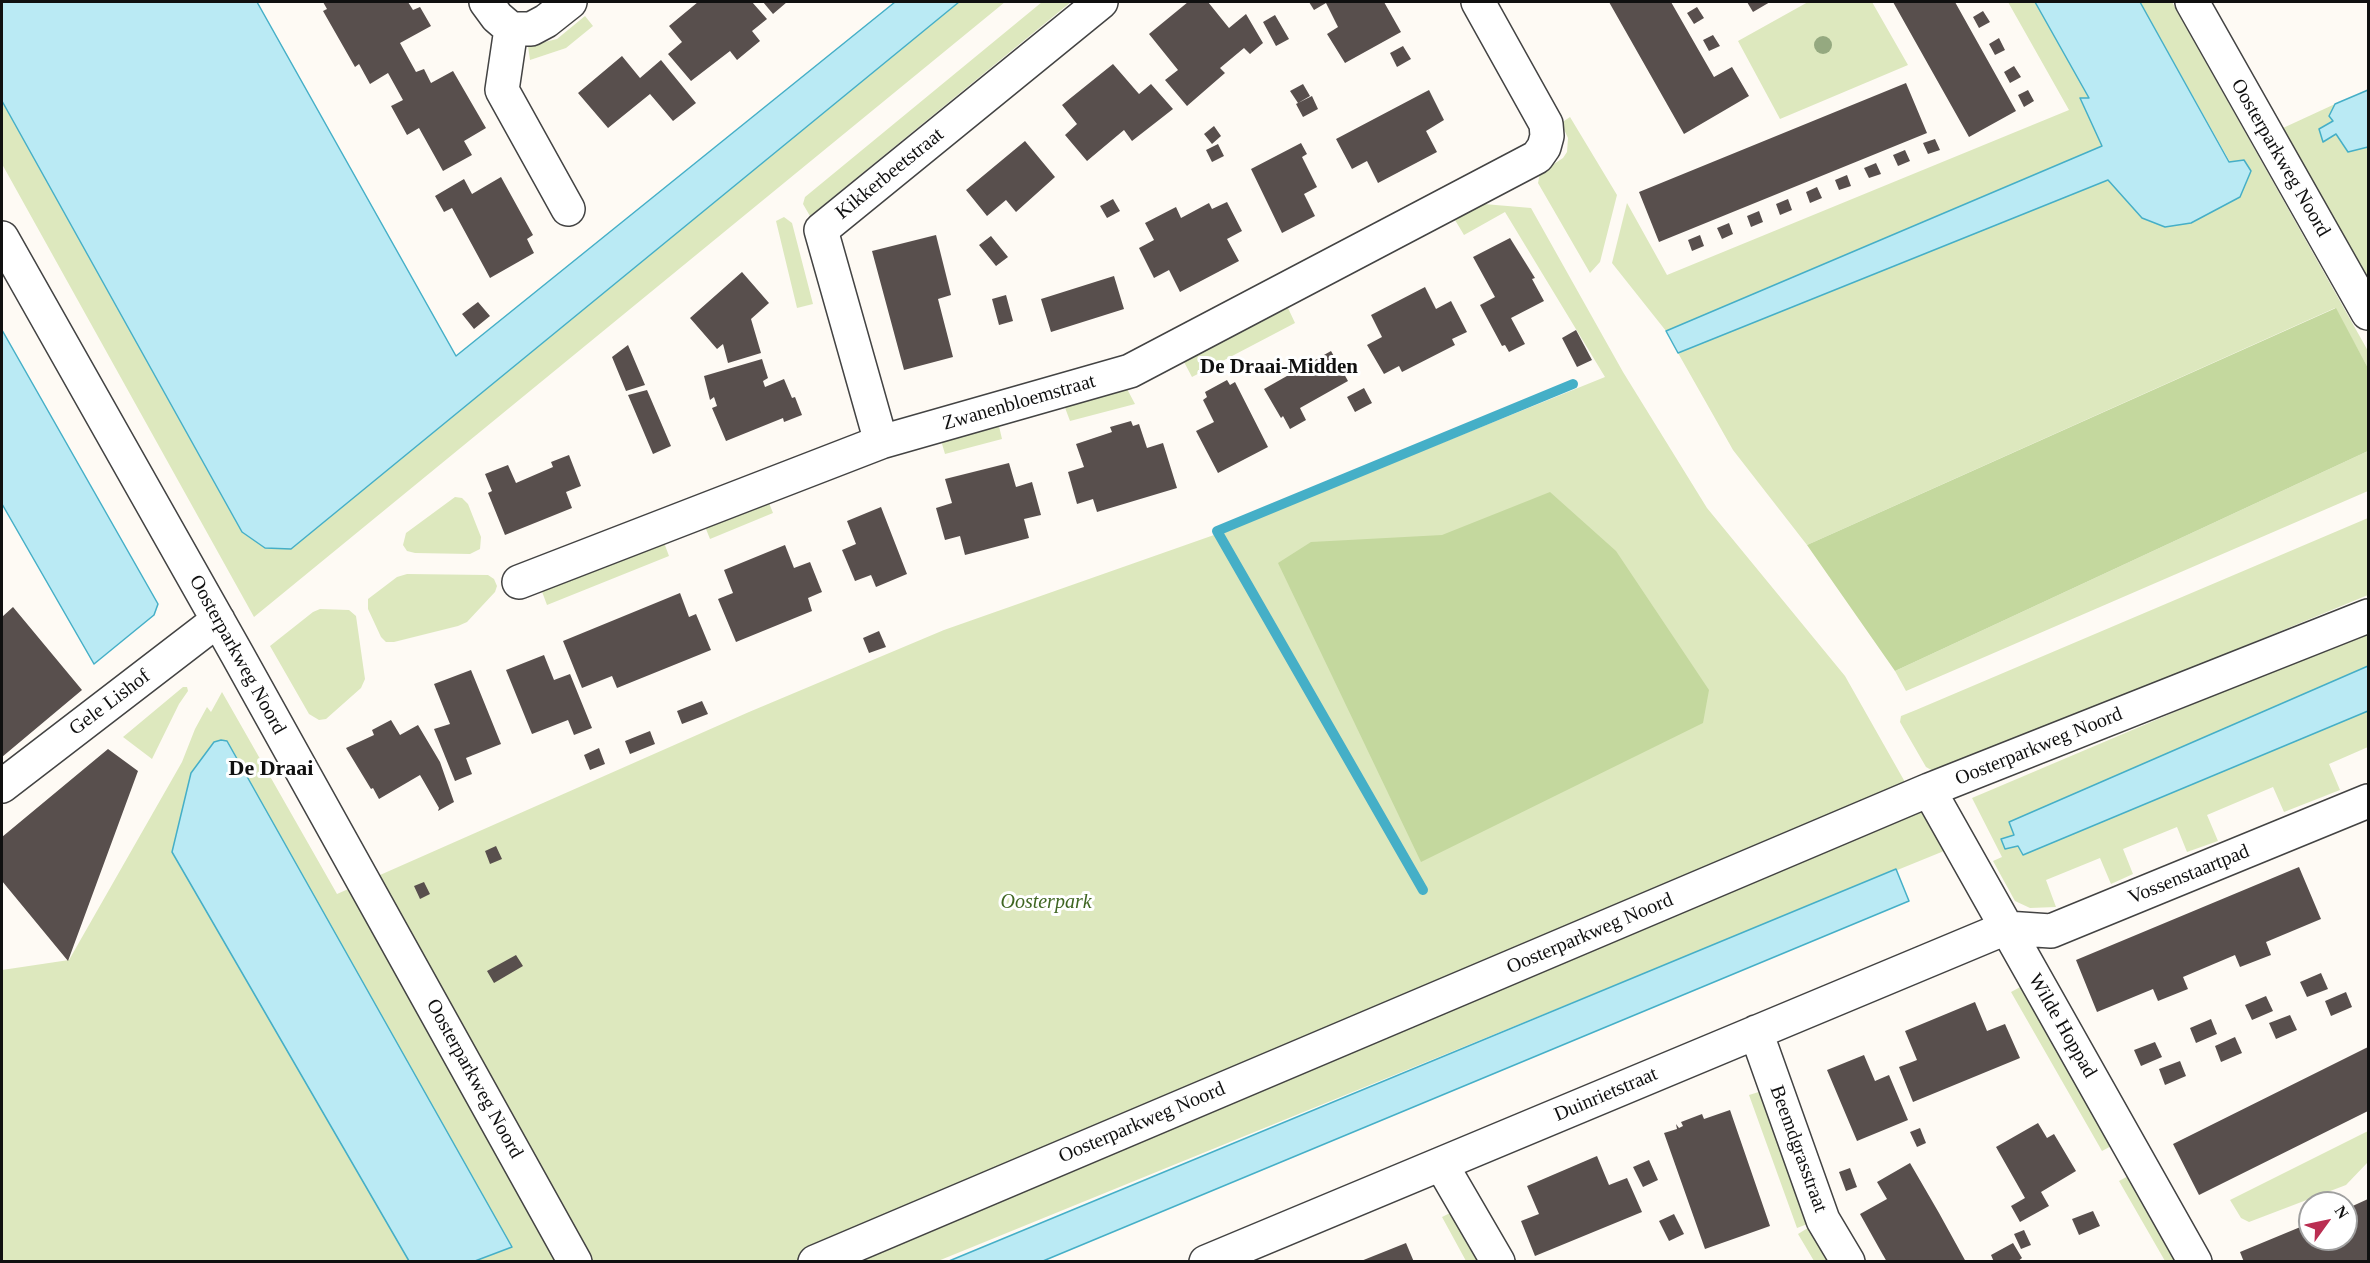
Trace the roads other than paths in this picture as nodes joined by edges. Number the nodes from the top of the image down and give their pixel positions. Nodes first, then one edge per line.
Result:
1 (486, 2) edge
2 (570, 2) edge
3 (1101, 2) edge
4 (1478, 2) edge
5 (2192, 2) edge
6 (511, 29) junction
7 (568, 209) dead end
8 (2, 238) edge
9 (2368, 313) edge
10 (881, 442) junction
11 (519, 582) dead end
12 (2368, 616) edge
13 (218, 620) junction
14 (2, 786) edge
15 (1929, 790) junction
16 (2368, 801) edge
17 (2006, 928) junction
18 (1756, 1032) junction
19 (1441, 1164) junction
20 (870, 1250) edge
21 (575, 1262) edge
22 (815, 1262) edge
23 (1206, 1262) edge
24 (1498, 1262) edge
25 (1848, 1262) edge
26 (2195, 1262) edge

1 - 6 street
2 - 6 street
3 - 10 street, Kikkerbeetstraat
4 - 10 street, Zwanenbloemstraat
5 - 9 street, Oosterparkweg Noord
6 - 7 street
8 - 13 street, Oosterparkweg Noord
10 - 11 street, Zwanenbloemstraat
12 - 15 street, Oosterparkweg Noord
13 - 14 street, Gele Lishof
13 - 21 street, Oosterparkweg Noord
15 - 17 street, Wilde Hoppad
15 - 20 street, Oosterparkweg Noord
16 - 17 street, Vossenstaartpad
17 - 18 street, Duinrietstraat
17 - 26 street, Wilde Hoppad
18 - 19 street, Duinrietstraat
18 - 25 street, Beemdgrasstraat
19 - 23 street, Duinrietstraat
19 - 24 street
20 - 22 street, Oosterparkweg Noord

